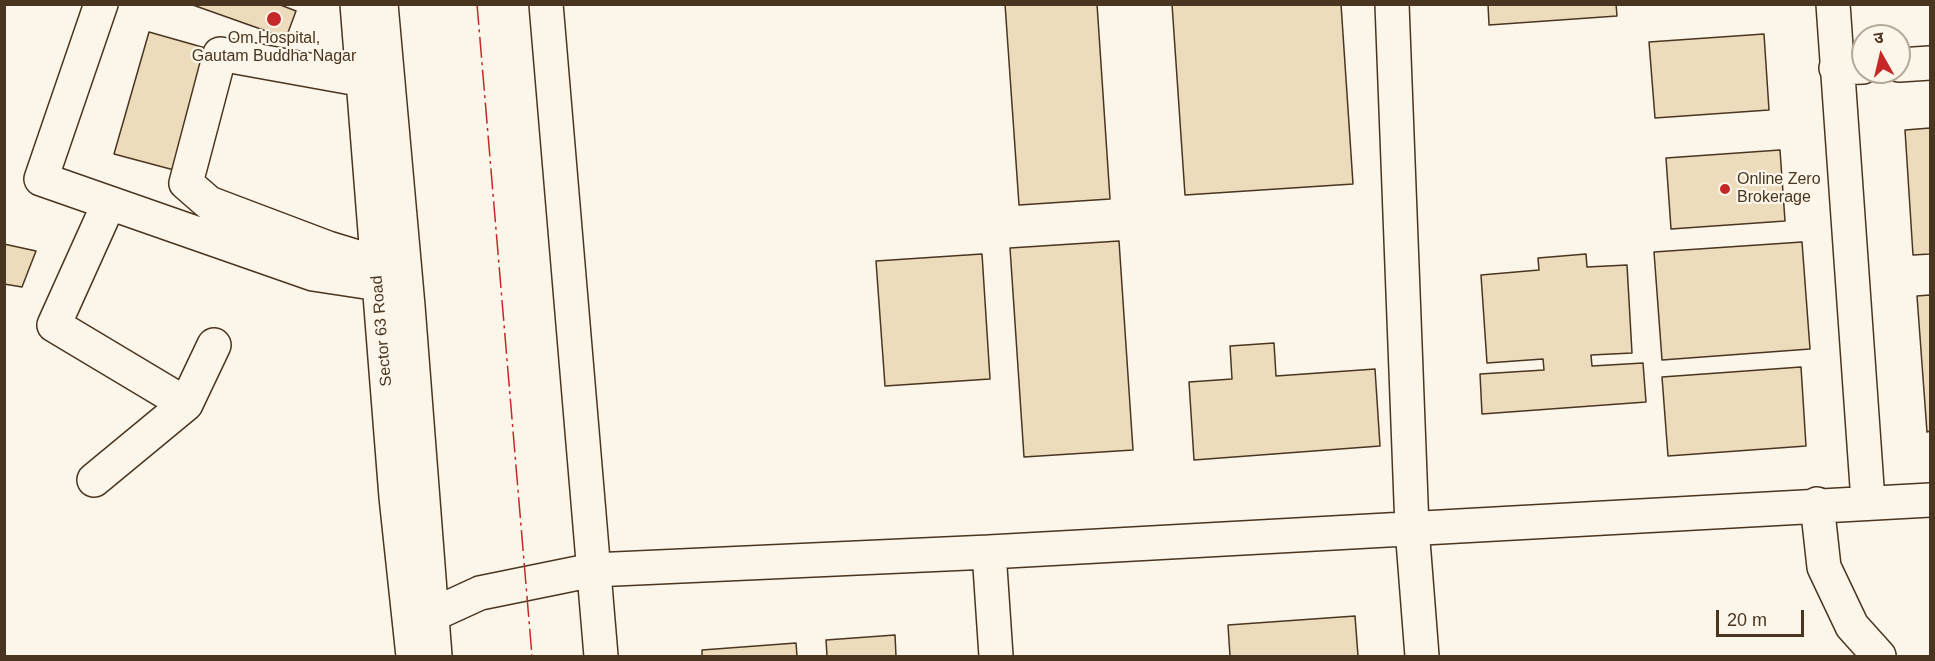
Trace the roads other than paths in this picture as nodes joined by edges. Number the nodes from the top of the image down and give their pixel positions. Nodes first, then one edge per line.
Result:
1 (101, 4) edge
2 (357, 4) edge
3 (381, 4) edge
4 (546, 4) edge
5 (1392, 4) edge
6 (1833, 4) edge
7 (1930, 63) edge
8 (1911, 64) edge
9 (1850, 67) edge
10 (364, 80) junction
11 (109, 203) junction
12 (387, 271) junction
13 (214, 345) dead end
14 (186, 404) junction
15 (94, 480) dead end
16 (1930, 500) edge
17 (1868, 501) junction
18 (1817, 504) junction
19 (1412, 528) junction
20 (989, 552) junction
21 (593, 570) junction
22 (411, 641) edge
23 (435, 657) edge
24 (601, 657) edge
25 (996, 657) edge
26 (1422, 657) edge
27 (1879, 657) edge

1 - 11 street
2 - 10 street, Sector 63 Road
3 - 12 street, Sector 63 Road
4 - 21 street
5 - 19 street
6 - 9 street
7 - 8 street
9 - 17 street
10 - 12 street, Sector 63 Road
10 - 12 street
11 - 12 street
11 - 14 street
12 - 22 street, Sector 63 Road
13 - 14 street
14 - 15 street
16 - 17 street
17 - 18 street
18 - 19 street
18 - 27 street
19 - 20 street
19 - 26 street
20 - 21 street
20 - 25 street
21 - 22 street
21 - 24 street
22 - 23 street, Sector 63 Road

